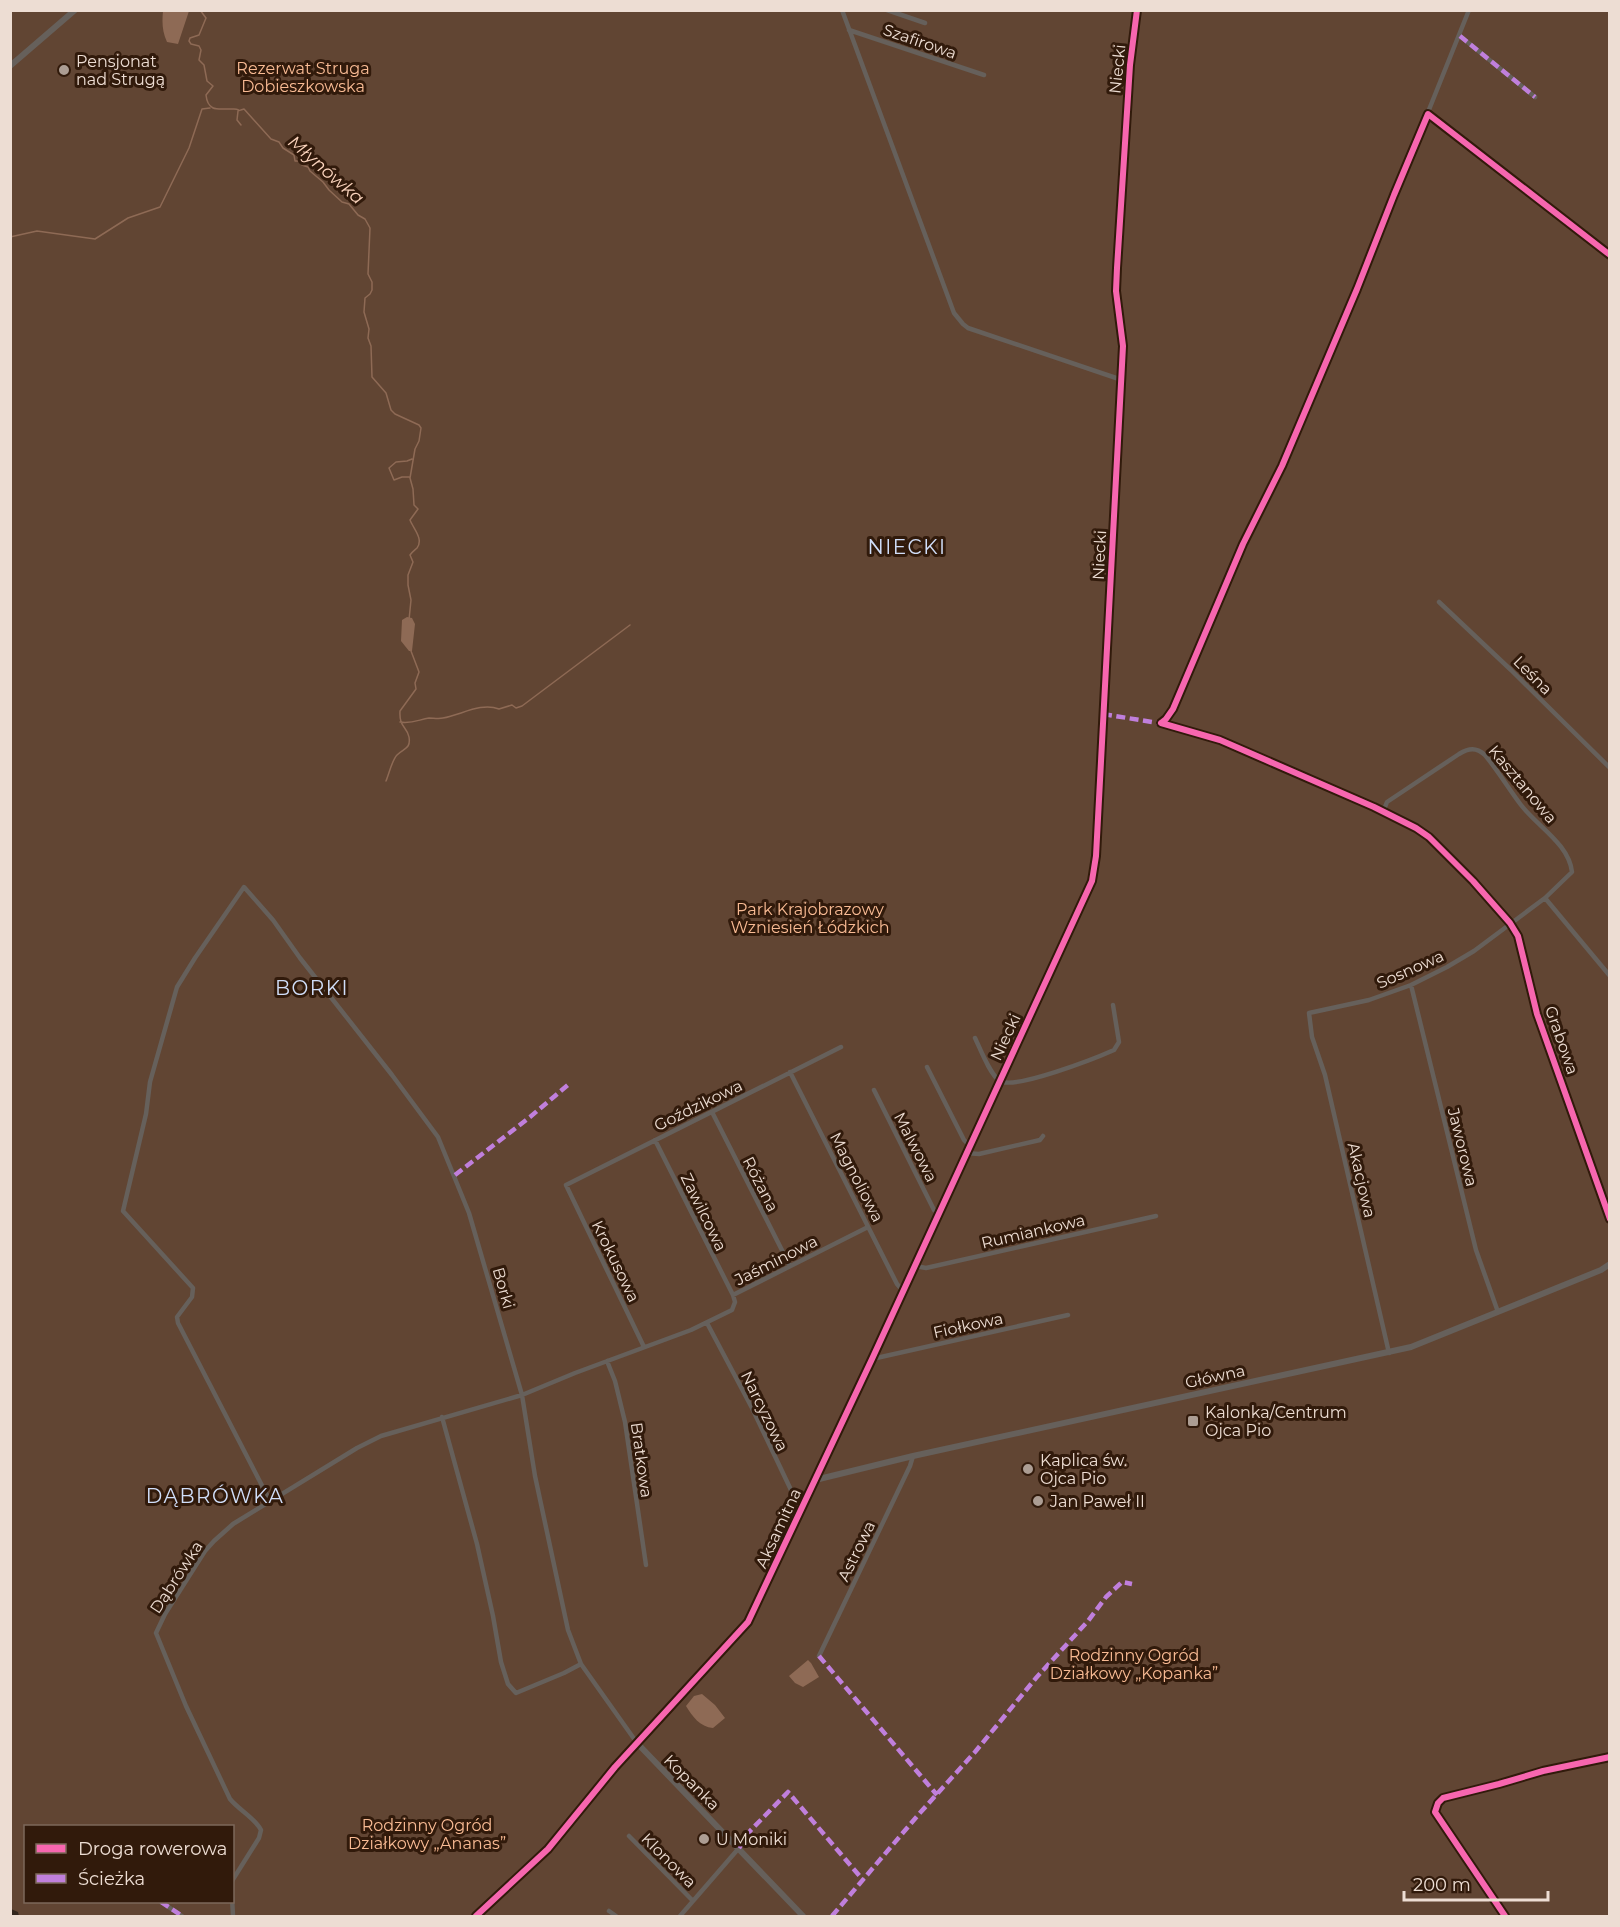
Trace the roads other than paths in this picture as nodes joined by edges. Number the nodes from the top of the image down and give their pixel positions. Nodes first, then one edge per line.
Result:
1 (75, 10) edge
2 (842, 10) edge
3 (887, 10) edge
4 (1137, 10) edge
5 (1469, 10) edge
6 (925, 23) dead end
7 (849, 30) junction
8 (1460, 36) junction
9 (10, 66) edge
10 (984, 75) dead end
11 (1536, 97) dead end
12 (1428, 114) junction
13 (1610, 255) edge
14 (1122, 380) junction
15 (1439, 602) dead end
16 (1161, 723) dead end
17 (1610, 768) edge
18 (1383, 812) dead end
19 (1473, 881) dead end
20 (1545, 898) junction
21 (1510, 923) junction
22 (1610, 976) edge
23 (1411, 986) junction
24 (1113, 1005) dead end
25 (1309, 1013) joint
26 (975, 1038) dead end
27 (841, 1047) dead end
28 (927, 1066) dead end
29 (790, 1072) junction
30 (999, 1081) junction
31 (874, 1090) dead end
32 (712, 1112) junction
33 (1043, 1136) dead end
34 (656, 1140) junction
35 (970, 1146) junction
36 (966, 1153) junction
37 (566, 1185) joint
38 (939, 1214) junction
39 (1156, 1216) dead end
40 (1610, 1219) edge
41 (868, 1227) junction
42 (1610, 1264) edge
43 (790, 1266) junction
44 (915, 1266) junction
45 (903, 1291) junction
46 (733, 1295) junction
47 (1498, 1312) junction
48 (1068, 1316) dead end
49 (707, 1323) junction
50 (644, 1347) junction
51 (1389, 1353) junction
52 (872, 1359) junction
53 (607, 1361) junction
54 (522, 1395) junction
55 (442, 1417) junction
56 (913, 1456) junction
57 (815, 1480) junction
58 (270, 1501) junction
59 (801, 1511) junction
60 (646, 1565) dead end
61 (819, 1656) dead end
62 (581, 1664) junction
63 (637, 1743) junction
64 (629, 1836) dead end
65 (739, 1848) junction
66 (234, 1878) edge
67 (693, 1901) junction
68 (162, 1903) edge
69 (609, 1911) dead end
70 (182, 1917) edge
71 (476, 1917) edge
72 (616, 1917) edge
73 (680, 1917) edge
74 (803, 1917) edge

1 - 9 street
2 - 7 street
3 - 6 street
4 - 14 street, Niecki
5 - 8 street
7 - 10 street, Szafirowa
7 - 14 street
8 - 11 street
8 - 12 street
12 - 13 street
12 - 16 street
14 - 30 street, Niecki
15 - 17 street, Leśna
18 - 20 street, Kasztanowa
19 - 21 street, Grabowa
20 - 21 street, Kasztanowa
20 - 22 street
21 - 23 street, Sosnowa
21 - 40 street, Grabowa
23 - 25 street, Sosnowa
23 - 47 street, Jaworowa
24 - 30 street
25 - 51 street, Akacjowa
26 - 30 street
27 - 29 street, Goździkowa
28 - 35 street
29 - 32 street, Goździkowa
29 - 41 street, Magnoliowa
30 - 35 street, Aksamitna
31 - 38 street, Malwowa
32 - 34 street, Goździkowa
32 - 43 street, Różana
33 - 36 street
34 - 37 street, Goździkowa
34 - 46 street, Zawilcowa
35 - 36 street, Aksamitna
36 - 38 street, Aksamitna
37 - 50 street, Krokusowa
38 - 44 street, Aksamitna
39 - 44 street, Rumiankowa
41 - 43 street, Jaśminowa
41 - 45 street, Magnoliowa
42 - 47 street, Główna
43 - 46 street, Jaśminowa
44 - 45 street, Aksamitna
45 - 52 street, Aksamitna
46 - 49 street, Jaśminowa
47 - 51 street, Główna
48 - 52 street, Fiołkowa
49 - 50 street, Jaśminowa
49 - 59 street, Narcyzowa
50 - 53 street, Jaśminowa
51 - 56 street, Główna
52 - 57 street, Aksamitna
53 - 54 street, Dąbrówka
53 - 60 street, Bratkowa
54 - 55 street, Dąbrówka
54 - 58 street, Borki
54 - 62 street, Borki
55 - 58 street, Dąbrówka
55 - 62 street
56 - 57 street, Główna
56 - 61 street, Astrowa
57 - 59 street, Aksamitna
58 - 66 street, Dąbrówka
59 - 63 street, Aksamitna
62 - 63 street, Borki
63 - 65 street, Kopanka
63 - 71 street, Aksamitna
64 - 67 street, Klonowa
65 - 67 street
65 - 74 street, Kopanka
67 - 73 street
68 - 70 street
69 - 72 street

